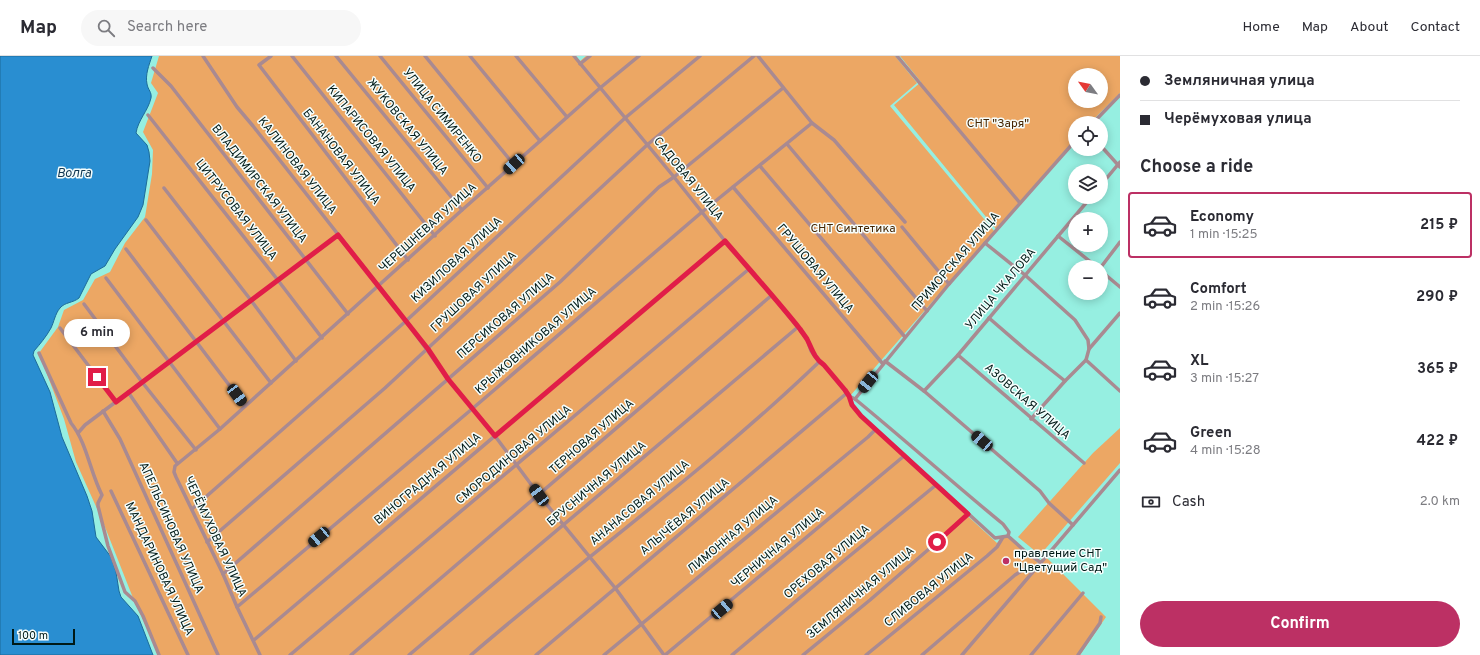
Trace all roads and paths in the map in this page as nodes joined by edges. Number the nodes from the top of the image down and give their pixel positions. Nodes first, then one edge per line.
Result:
1 (203, 56) edge
2 (271, 56) edge
3 (292, 56) edge
4 (336, 56) edge
5 (380, 56) edge
6 (425, 56) edge
7 (470, 56) edge
8 (516, 56) edge
9 (574, 56) edge
10 (590, 56) edge
11 (639, 56) edge
12 (700, 56) edge
13 (754, 56) edge
14 (758, 56) edge
15 (897, 56) edge
16 (580, 64) junction
17 (153, 68) dead end
18 (600, 88) junction
19 (783, 88) junction
20 (1120, 95) edge
21 (148, 115) dead end
22 (1100, 116) edge
23 (567, 117) junction
24 (625, 118) junction
25 (812, 123) junction
26 (540, 141) junction
27 (647, 144) junction
28 (787, 144) junction
29 (1068, 149) edge
30 (1108, 153) edge
31 (514, 164) junction
32 (1119, 164) edge
33 (760, 166) junction
34 (1108, 176) edge
35 (674, 177) junction
36 (733, 187) junction
37 (164, 188) dead end
38 (488, 188) junction
39 (1020, 203) junction
40 (1085, 204) edge
41 (462, 210) junction
42 (702, 212) junction
43 (146, 220) dead end
44 (905, 222) dead end
45 (902, 227) dead end
46 (338, 235) junction
47 (435, 236) junction
48 (1058, 236) junction
49 (725, 241) junction
50 (1120, 242) edge
51 (985, 243) junction
52 (126, 249) dead end
53 (304, 259) junction
54 (408, 260) junction
55 (1088, 260) edge
56 (1106, 260) edge
57 (749, 269) junction
58 (1025, 275) junction
59 (1108, 277) edge
60 (106, 278) dead end
61 (277, 279) junction
62 (949, 284) junction
63 (378, 287) junction
64 (1120, 287) edge
65 (772, 295) junction
66 (250, 299) junction
67 (84, 304) dead end
68 (927, 311) junction
69 (348, 314) junction
70 (1120, 314) edge
71 (989, 318) junction
72 (223, 321) junction
73 (406, 321) junction
74 (798, 327) junction
75 (60, 328) dead end
76 (322, 338) junction
77 (905, 338) junction
78 (196, 341) junction
79 (428, 349) junction
80 (1089, 349) junction
81 (39, 354) dead end
82 (958, 355) junction
83 (1086, 360) junction
84 (169, 361) junction
85 (296, 361) junction
86 (819, 362) junction
87 (884, 362) junction
88 (448, 379) junction
89 (1065, 381) junction
90 (142, 382) junction
91 (271, 383) junction
92 (924, 391) junction
93 (1120, 391) edge
94 (128, 392) junction
95 (847, 393) junction
96 (855, 399) junction
97 (116, 402) junction
98 (245, 406) junction
99 (472, 409) junction
100 (103, 412) junction
101 (1031, 419) junction
102 (220, 430) junction
103 (875, 430) junction
104 (78, 433) junction
105 (495, 436) junction
106 (196, 450) junction
107 (904, 456) junction
108 (177, 463) junction
109 (1084, 463) dead end
110 (516, 465) junction
111 (1120, 470) edge
112 (936, 485) junction
113 (111, 491) dead end
114 (539, 495) junction
115 (192, 509) junction
116 (968, 514) junction
117 (1073, 525) junction
118 (564, 526) junction
119 (1008, 536) junction
120 (1003, 537) junction
121 (207, 542) junction
122 (589, 558) junction
123 (1040, 562) junction
124 (1032, 573) junction
125 (223, 574) junction
126 (616, 589) junction
127 (1083, 594) dead end
128 (237, 607) junction
129 (1101, 617) dead end
130 (641, 624) junction
131 (254, 640) junction
132 (159, 655) edge
133 (188, 655) edge
134 (218, 655) edge
135 (260, 655) edge
136 (290, 655) edge
137 (351, 655) edge
138 (409, 655) edge
139 (471, 655) edge
140 (536, 655) edge
141 (604, 655) edge
142 (664, 655) edge
143 (732, 655) edge
144 (803, 655) edge
145 (866, 655) edge
146 (922, 655) edge
147 (962, 655) edge
148 (1031, 655) edge
149 (1078, 655) edge

1 - 46 street, КАЛИНОВАЯ УЛИЦА
2 - 54 street, БАНАНОВАЯ УЛИЦА
3 - 47 street, КИПАРИСОВАЯ УЛИЦА
4 - 41 street, ЖУКОВСКАЯ УЛИЦА
5 - 38 street, УЛИЦА СИМИРЕНКО
6 - 31 street
7 - 26 street
8 - 23 street
9 - 16 street, САДОВАЯ УЛИЦА
10 - 16 street
11 - 18 street, ЧЕРЕШНЕВАЯ УЛИЦА
12 - 24 street, КИЗИЛОВАЯ УЛИЦА
13 - 27 street, ГРУШОВАЯ УЛИЦА
14 - 19 street
15 - 39 street
16 - 18 street, САДОВАЯ УЛИЦА
17 - 53 street, ВЛАДИМИРСКАЯ УЛИЦА
18 - 23 street, ЧЕРЕШНЕВАЯ УЛИЦА
18 - 24 street, САДОВАЯ УЛИЦА
19 - 25 street
19 - 35 street, ПЕРСИКОВАЯ УЛИЦА
20 - 22 street
21 - 61 street, ЦИТРУСОВАЯ УЛИЦА
23 - 26 street, ЧЕРЕШНЕВАЯ УЛИЦА
24 - 27 street, САДОВАЯ УЛИЦА
24 - 73 street, КИЗИЛОВАЯ УЛИЦА
25 - 28 street, КРЫЖОВНИКОВАЯ УЛИЦА
25 - 44 street
26 - 31 street, ЧЕРЕШНЕВАЯ УЛИЦА
27 - 35 street, САДОВАЯ УЛИЦА
27 - 79 street, ГРУШОВАЯ УЛИЦА
28 - 33 street, КРЫЖОВНИКОВАЯ УЛИЦА
28 - 68 street
29 - 39 street, ПРИМОРСКАЯ УЛИЦА
30 - 32 street
31 - 38 street, ЧЕРЕШНЕВАЯ УЛИЦА
32 - 34 street
33 - 36 street, КРЫЖОВНИКОВАЯ УЛИЦА
33 - 77 street
35 - 42 street, САДОВАЯ УЛИЦА
35 - 88 street, ПЕРСИКОВАЯ УЛИЦА
36 - 42 street, КРЫЖОВНИКОВАЯ УЛИЦА
36 - 87 street, ГРУШОВАЯ УЛИЦА
37 - 66 street
38 - 41 street, ЧЕРЕШНЕВАЯ УЛИЦА
39 - 51 street, ПРИМОРСКАЯ УЛИЦА
40 - 48 street, УЛИЦА ЧКАЛОВА
41 - 47 street, ЧЕРЕШНЕВАЯ УЛИЦА
42 - 49 street, САДОВАЯ УЛИЦА
42 - 99 street, КРЫЖОВНИКОВАЯ УЛИЦА
43 - 72 street
45 - 62 street
46 - 53 street
46 - 63 street, КАЛИНОВАЯ УЛИЦА
47 - 54 street, ЧЕРЕШНЕВАЯ УЛИЦА
48 - 55 street
48 - 58 street, УЛИЦА ЧКАЛОВА
49 - 57 street, САДОВАЯ УЛИЦА
49 - 105 street, ВИНОГРАДНАЯ УЛИЦА
50 - 56 street
51 - 58 street
51 - 62 street, ПРИМОРСКАЯ УЛИЦА
52 - 78 street
53 - 61 street
53 - 69 street, ВЛАДИМИРСКАЯ УЛИЦА
54 - 63 street, ЧЕРЕШНЕВАЯ УЛИЦА
57 - 65 street, САДОВАЯ УЛИЦА
57 - 110 street, СМОРОДИНОВАЯ УЛИЦА
58 - 71 street, УЛИЦА ЧКАЛОВА
58 - 80 street
59 - 64 street
60 - 84 street
61 - 66 street
61 - 76 street, ЦИТРУСОВАЯ УЛИЦА
62 - 68 street, ПРИМОРСКАЯ УЛИЦА
63 - 69 street, ЧЕРЕШНЕВАЯ УЛИЦА
63 - 73 street, КАЛИНОВАЯ УЛИЦА
65 - 74 street, САДОВАЯ УЛИЦА
65 - 114 street, ТЕРНОВАЯ УЛИЦА
66 - 72 street
66 - 85 street
67 - 90 street
68 - 77 street, ПРИМОРСКАЯ УЛИЦА
69 - 76 street, ЧЕРЕШНЕВАЯ УЛИЦА
70 - 80 street
71 - 82 street, УЛИЦА ЧКАЛОВА
71 - 89 street
72 - 78 street
72 - 91 street
73 - 79 street, КАЛИНОВАЯ УЛИЦА
73 - 115 street, КИЗИЛОВАЯ УЛИЦА
74 - 86 street, САДОВАЯ УЛИЦА
74 - 118 street, БРУСНИЧНАЯ УЛИЦА
75 - 97 street
76 - 85 street, ЧЕРЕШНЕВАЯ УЛИЦА
77 - 87 street, ПРИМОРСКАЯ УЛИЦА
78 - 84 street
78 - 98 street
79 - 88 street, КАЛИНОВАЯ УЛИЦА
79 - 121 street, ГРУШОВАЯ УЛИЦА
80 - 83 street
81 - 104 street
82 - 92 street, УЛИЦА ЧКАЛОВА
82 - 101 street, АЗОВСКАЯ УЛИЦА
83 - 89 street
83 - 93 street
84 - 90 street
84 - 102 street
85 - 91 street, ЧЕРЕШНЕВАЯ УЛИЦА
86 - 95 street, САДОВАЯ УЛИЦА
86 - 122 street, АНАНАСОВАЯ УЛИЦА
87 - 92 street, ГРУШОВАЯ УЛИЦА
87 - 96 street, ПРИМОРСКАЯ УЛИЦА
88 - 99 street, КАЛИНОВАЯ УЛИЦА
88 - 125 street, ПЕРСИКОВАЯ УЛИЦА
89 - 101 street
90 - 94 street
90 - 106 street
91 - 98 street, ЧЕРЕШНЕВАЯ УЛИЦА
92 - 117 street, ГРУШОВАЯ УЛИЦА
94 - 97 street
94 - 108 street, ЧЕРЁМУХОВАЯ УЛИЦА
95 - 96 street
95 - 103 street
95 - 126 street, АЛЫЧЁВАЯ УЛИЦА
96 - 119 street
97 - 100 street
98 - 102 street, ЧЕРЕШНЕВАЯ УЛИЦА
99 - 105 street, КАЛИНОВАЯ УЛИЦА
99 - 128 street, КРЫЖОВНИКОВАЯ УЛИЦА
100 - 104 street
100 - 134 street, АПЕЛЬСИНОВАЯ УЛИЦА
101 - 109 street, АЗОВСКАЯ УЛИЦА
102 - 106 street, ЧЕРЕШНЕВАЯ УЛИЦА
103 - 107 street
103 - 130 street, ЛИМОННАЯ УЛИЦА
104 - 132 street
105 - 110 street, КАЛИНОВАЯ УЛИЦА
105 - 131 street, ВИНОГРАДНАЯ УЛИЦА
106 - 108 street, ЧЕРЕШНЕВАЯ УЛИЦА
107 - 112 street
107 - 142 street, ЧЕРНИЧНАЯ УЛИЦА
108 - 115 street, ЧЕРЁМУХОВАЯ УЛИЦА
110 - 114 street, КАЛИНОВАЯ УЛИЦА
110 - 136 street, СМОРОДИНОВАЯ УЛИЦА
111 - 117 street
112 - 116 street
112 - 143 street, ОРЕХОВАЯ УЛИЦА
113 - 133 street, МАНДАРИНОВАЯ УЛИЦА
114 - 118 street, КАЛИНОВАЯ УЛИЦА
114 - 137 street, ТЕРНОВАЯ УЛИЦА
115 - 121 street, ЧЕРЁМУХОВАЯ УЛИЦА
116 - 120 street
116 - 144 street, ЗЕМЛЯНИЧНАЯ УЛИЦА
117 - 123 street
118 - 122 street, КАЛИНОВАЯ УЛИЦА
118 - 138 street, БРУСНИЧНАЯ УЛИЦА
119 - 120 street
119 - 123 street
120 - 145 street, СЛИВОВАЯ УЛИЦА
121 - 125 street, ЧЕРЁМУХОВАЯ УЛИЦА
122 - 126 street, КАЛИНОВАЯ УЛИЦА
122 - 139 street, АНАНАСОВАЯ УЛИЦА
123 - 124 street
124 - 146 street
124 - 147 street
125 - 128 street, ЧЕРЁМУХОВАЯ УЛИЦА
126 - 130 street, КАЛИНОВАЯ УЛИЦА
126 - 140 street, АЛЫЧЁВАЯ УЛИЦА
127 - 148 street
128 - 131 street, ЧЕРЁМУХОВАЯ УЛИЦА
129 - 149 street
130 - 141 street, ЛИМОННАЯ УЛИЦА
130 - 142 street, КАЛИНОВАЯ УЛИЦА
131 - 135 street, ЧЕРЁМУХОВАЯ УЛИЦА

